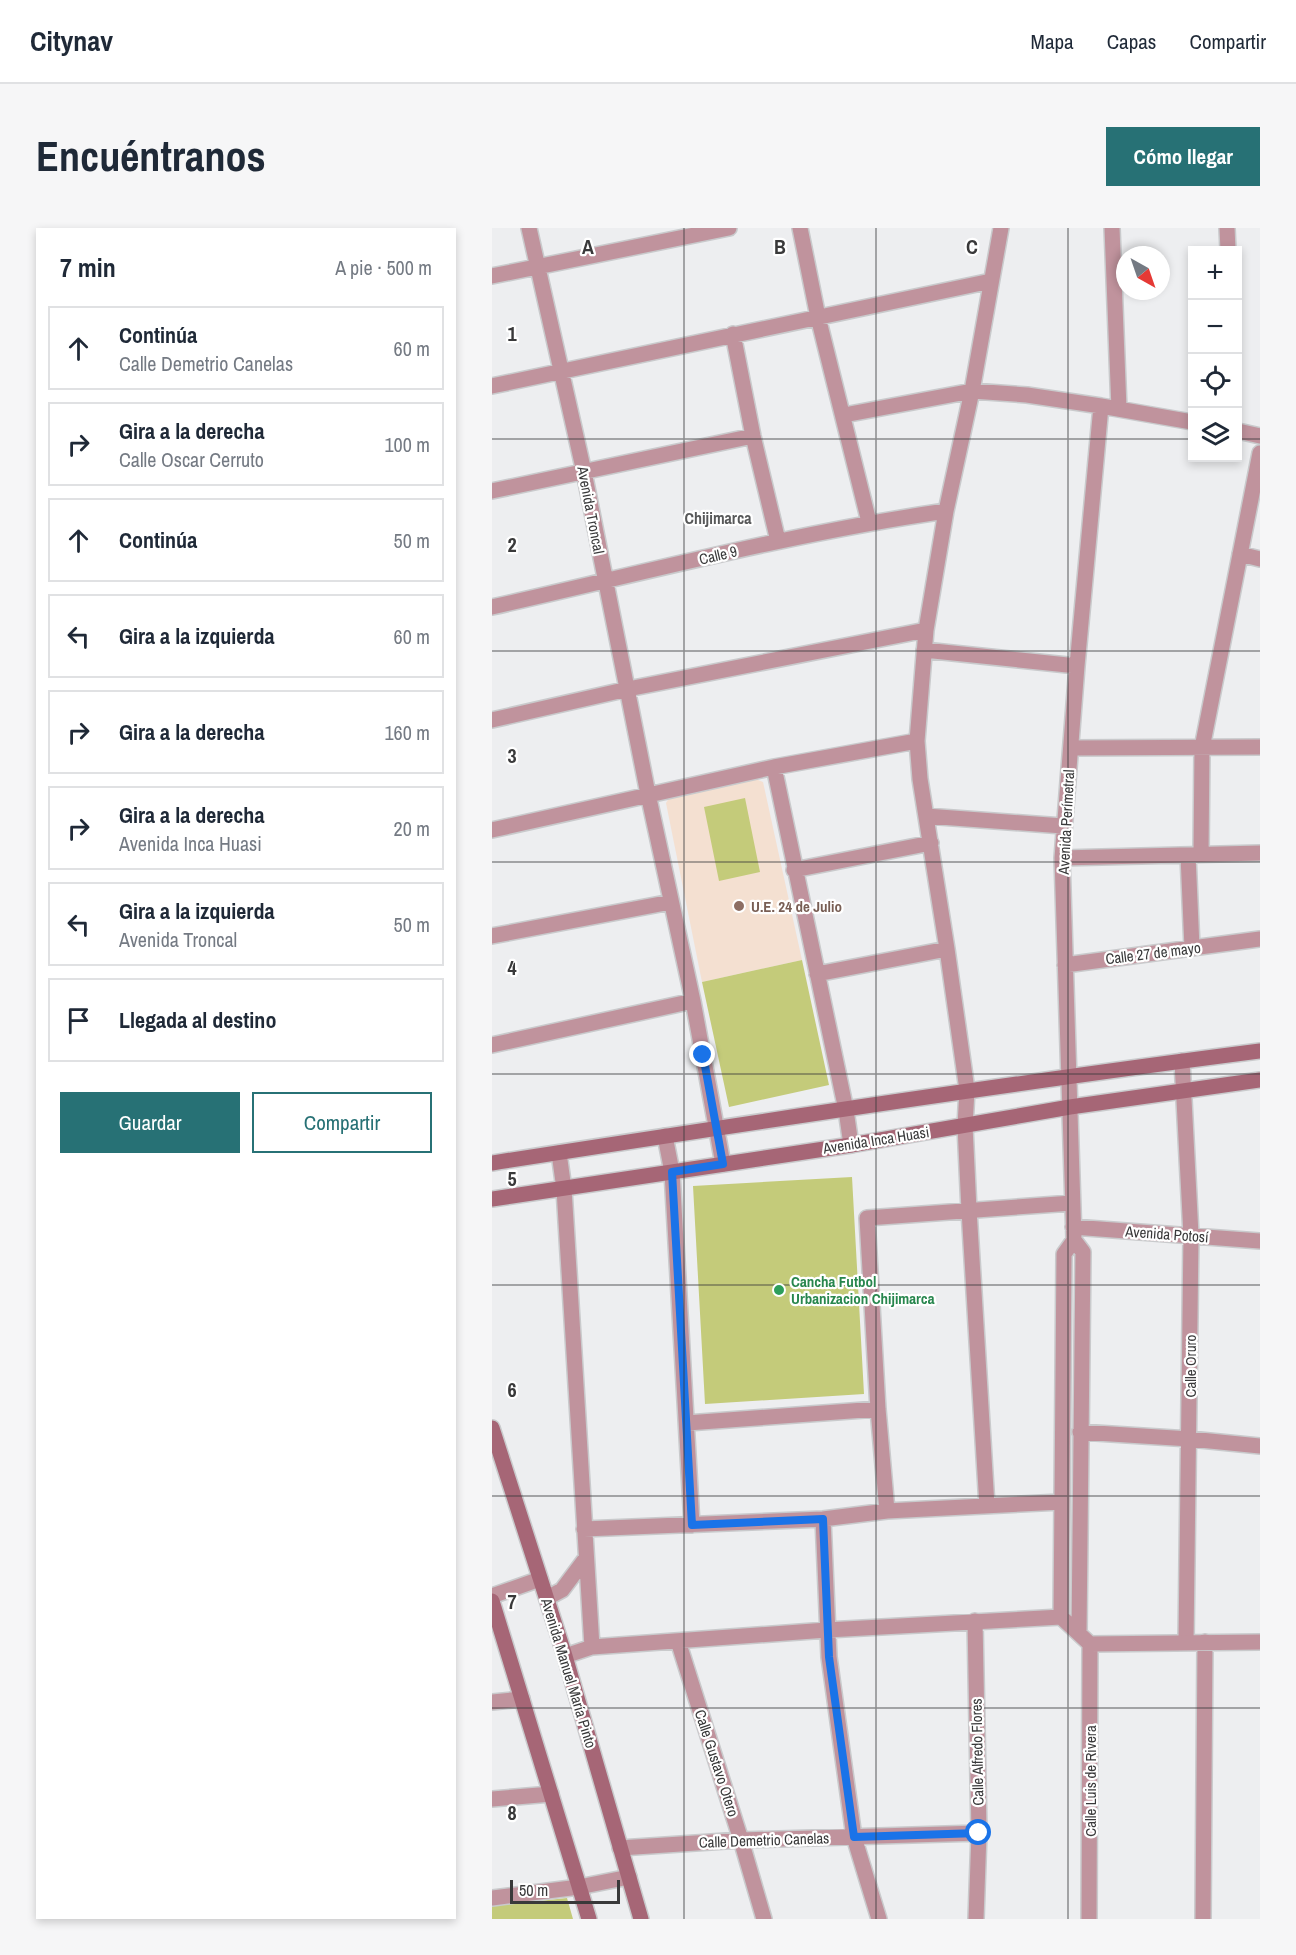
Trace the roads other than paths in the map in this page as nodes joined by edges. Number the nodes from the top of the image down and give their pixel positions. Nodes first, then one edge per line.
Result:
1 (529, 228) edge
2 (729, 228) edge
3 (800, 228) edge
4 (1001, 228) edge
5 (1113, 228) edge
6 (1227, 228) edge
7 (1227, 246) edge
8 (537, 266) junction
9 (492, 276) edge
10 (991, 281) junction
11 (819, 317) junction
12 (733, 334) junction
13 (563, 371) junction
14 (492, 386) edge
15 (972, 391) junction
16 (1101, 406) junction
17 (1119, 409) junction
18 (844, 415) junction
19 (1188, 421) edge
20 (1242, 432) edge
21 (753, 436) junction
22 (1260, 436) edge
23 (1260, 453) edge
24 (584, 472) junction
25 (492, 491) edge
26 (946, 511) junction
27 (869, 522) junction
28 (778, 541) junction
29 (1240, 555) junction
30 (1260, 559) edge
31 (605, 582) junction
32 (492, 608) edge
33 (926, 630) junction
34 (924, 650) junction
35 (1077, 666) junction
36 (628, 689) junction
37 (492, 720) edge
38 (916, 741) junction
39 (1260, 747) edge
40 (1071, 748) junction
41 (1202, 748) junction
42 (774, 767) junction
43 (648, 794) junction
44 (926, 816) junction
45 (1063, 826) junction
46 (492, 830) edge
47 (931, 843) junction
48 (1260, 853) edge
49 (1195, 854) junction
50 (1062, 858) junction
51 (794, 870) junction
52 (671, 902) junction
53 (492, 936) edge
54 (1260, 939) edge
55 (1192, 948) junction
56 (947, 949) junction
57 (1065, 965) junction
58 (817, 974) junction
59 (693, 1001) junction
60 (492, 1045) edge
61 (1260, 1051) edge
62 (1182, 1061) junction
63 (1068, 1077) junction
64 (1260, 1080) edge
65 (967, 1090) junction
66 (1184, 1090) junction
67 (1070, 1107) junction
68 (846, 1110) junction
69 (965, 1126) junction
70 (717, 1128) junction
71 (665, 1136) junction
72 (851, 1144) junction
73 (559, 1153) junction
74 (492, 1163) edge
75 (723, 1164) junction
76 (672, 1172) junction
77 (564, 1189) junction
78 (492, 1199) edge
79 (1072, 1203) junction
80 (969, 1210) junction
81 (1073, 1233) junction
82 (1191, 1235) junction
83 (1260, 1241) edge
84 (878, 1409) junction
85 (687, 1423) junction
86 (492, 1428) edge
87 (1080, 1432) junction
88 (1190, 1439) junction
89 (1260, 1446) edge
90 (1061, 1502) junction
91 (987, 1506) junction
92 (886, 1511) junction
93 (823, 1519) junction
94 (692, 1525) junction
95 (584, 1529) junction
96 (586, 1558) junction
97 (540, 1579) junction
98 (492, 1596) edge
99 (547, 1598) junction
100 (492, 1601) edge
101 (1061, 1617) junction
102 (975, 1621) junction
103 (827, 1630) junction
104 (1085, 1638) junction
105 (678, 1641) junction
106 (1186, 1642) junction
107 (1205, 1642) junction
108 (1260, 1642) edge
109 (592, 1647) junction
110 (565, 1656) junction
111 (522, 1699) junction
112 (492, 1702) edge
113 (552, 1794) junction
114 (492, 1799) edge
115 (979, 1833) junction
116 (854, 1837) junction
117 (741, 1840) junction
118 (620, 1848) junction
119 (629, 1878) junction
120 (579, 1887) junction
121 (492, 1898) edge
122 (589, 1919) edge
123 (641, 1919) edge
124 (764, 1919) edge
125 (879, 1919) edge
126 (976, 1919) edge
127 (1089, 1919) edge
128 (1203, 1919) edge

1 - 8 street, Avenida Troncal
2 - 8 street
3 - 11 street
4 - 10 street
5 - 17 street
6 - 7 street
8 - 9 street
8 - 13 street, Avenida Troncal
10 - 11 street
10 - 15 street
11 - 12 street
11 - 18 street
12 - 13 street
12 - 21 street
13 - 14 street
13 - 24 street, Avenida Troncal
15 - 16 street
15 - 18 street
15 - 26 street
16 - 17 street
16 - 35 street, Avenida Perímetral
17 - 19 street
18 - 27 street
20 - 22 street
21 - 24 street
21 - 28 street
23 - 29 street
24 - 25 street
24 - 31 street, Avenida Troncal
26 - 27 street, Calle 9
26 - 33 street
27 - 28 street, Calle 9
28 - 31 street, Calle 9
29 - 30 street
29 - 41 street
31 - 32 street, Calle 9
31 - 36 street, Avenida Troncal
33 - 34 street
33 - 36 street
34 - 35 street
34 - 38 street
35 - 40 street, Avenida Perímetral
36 - 37 street
36 - 43 street, Avenida Troncal
38 - 42 street
38 - 44 street
39 - 41 street
40 - 41 street
40 - 45 street, Avenida Perímetral
41 - 49 street
42 - 43 street
42 - 51 street
43 - 46 street
43 - 52 street, Avenida Troncal
44 - 45 street
44 - 47 street
45 - 50 street, Avenida Perímetral
47 - 51 street
47 - 56 street
48 - 49 street
49 - 50 street
49 - 55 street
50 - 57 street, Avenida Perímetral
51 - 58 street
52 - 53 street
52 - 59 street, Avenida Troncal
54 - 55 street, Calle 27 de mayo
55 - 57 street, Calle 27 de mayo
56 - 58 street
56 - 65 street
57 - 63 street, Avenida Perímetral
58 - 68 street
59 - 60 street
59 - 70 street, Avenida Troncal
61 - 62 street
62 - 63 street
62 - 66 street, Calle Oruro
63 - 65 street
63 - 67 street, Avenida Perímetral
64 - 66 street, Avenida Inca Huasi
65 - 68 street
65 - 69 street
66 - 67 street, Avenida Inca Huasi
66 - 82 street, Calle Oruro
67 - 69 street, Avenida Inca Huasi
67 - 79 street, Avenida Perímetral
68 - 70 street
68 - 72 street
69 - 72 street, Avenida Inca Huasi
69 - 80 street
70 - 71 street
70 - 75 street, Avenida Troncal
71 - 73 street
71 - 76 street
72 - 75 street, Avenida Inca Huasi
73 - 74 street
73 - 77 street
75 - 76 street, Avenida Inca Huasi
76 - 77 street, Avenida Inca Huasi
76 - 85 street
77 - 78 street, Avenida Inca Huasi
77 - 95 street
79 - 80 street
79 - 81 street, Avenida Perímetral
80 - 84 street
80 - 91 street
81 - 82 street, Avenida Potosí
81 - 87 street, Calle Luis de Rivera
81 - 90 street
82 - 83 street, Avenida Potosí
82 - 88 street, Calle Oruro
84 - 85 street
84 - 92 street
85 - 94 street
86 - 97 street, Avenida Manuel María Pinto
87 - 88 street
87 - 104 street, Calle Luis de Rivera
88 - 89 street
88 - 106 street, Calle Oruro
90 - 91 street
90 - 101 street
91 - 92 street
92 - 93 street
93 - 94 street
93 - 103 street
94 - 95 street
95 - 96 street
96 - 99 street
96 - 109 street
97 - 98 street
97 - 99 street, Avenida Manuel María Pinto
99 - 110 street, Avenida Manuel María Pinto
100 - 111 street
101 - 102 street
101 - 104 street
102 - 103 street
102 - 115 street, Calle Alfredo Flores
103 - 105 street
103 - 116 street
104 - 106 street
104 - 127 street, Calle Luis de Rivera
105 - 109 street
105 - 117 street, Calle Gustavo Otero
106 - 107 street
107 - 108 street
107 - 128 street
109 - 110 street
110 - 118 street, Avenida Manuel María Pinto
111 - 112 street
111 - 113 street
113 - 114 street
113 - 120 street
115 - 116 street, Calle Demetrio Canelas
115 - 126 street, Calle Alfredo Flores
116 - 117 street, Calle Demetrio Canelas
116 - 125 street
117 - 118 street, Calle Demetrio Canelas
117 - 124 street, Calle Gustavo Otero
118 - 119 street, Avenida Manuel María Pinto
119 - 120 street
119 - 123 street, Avenida Manuel María Pinto
120 - 121 street
120 - 122 street

